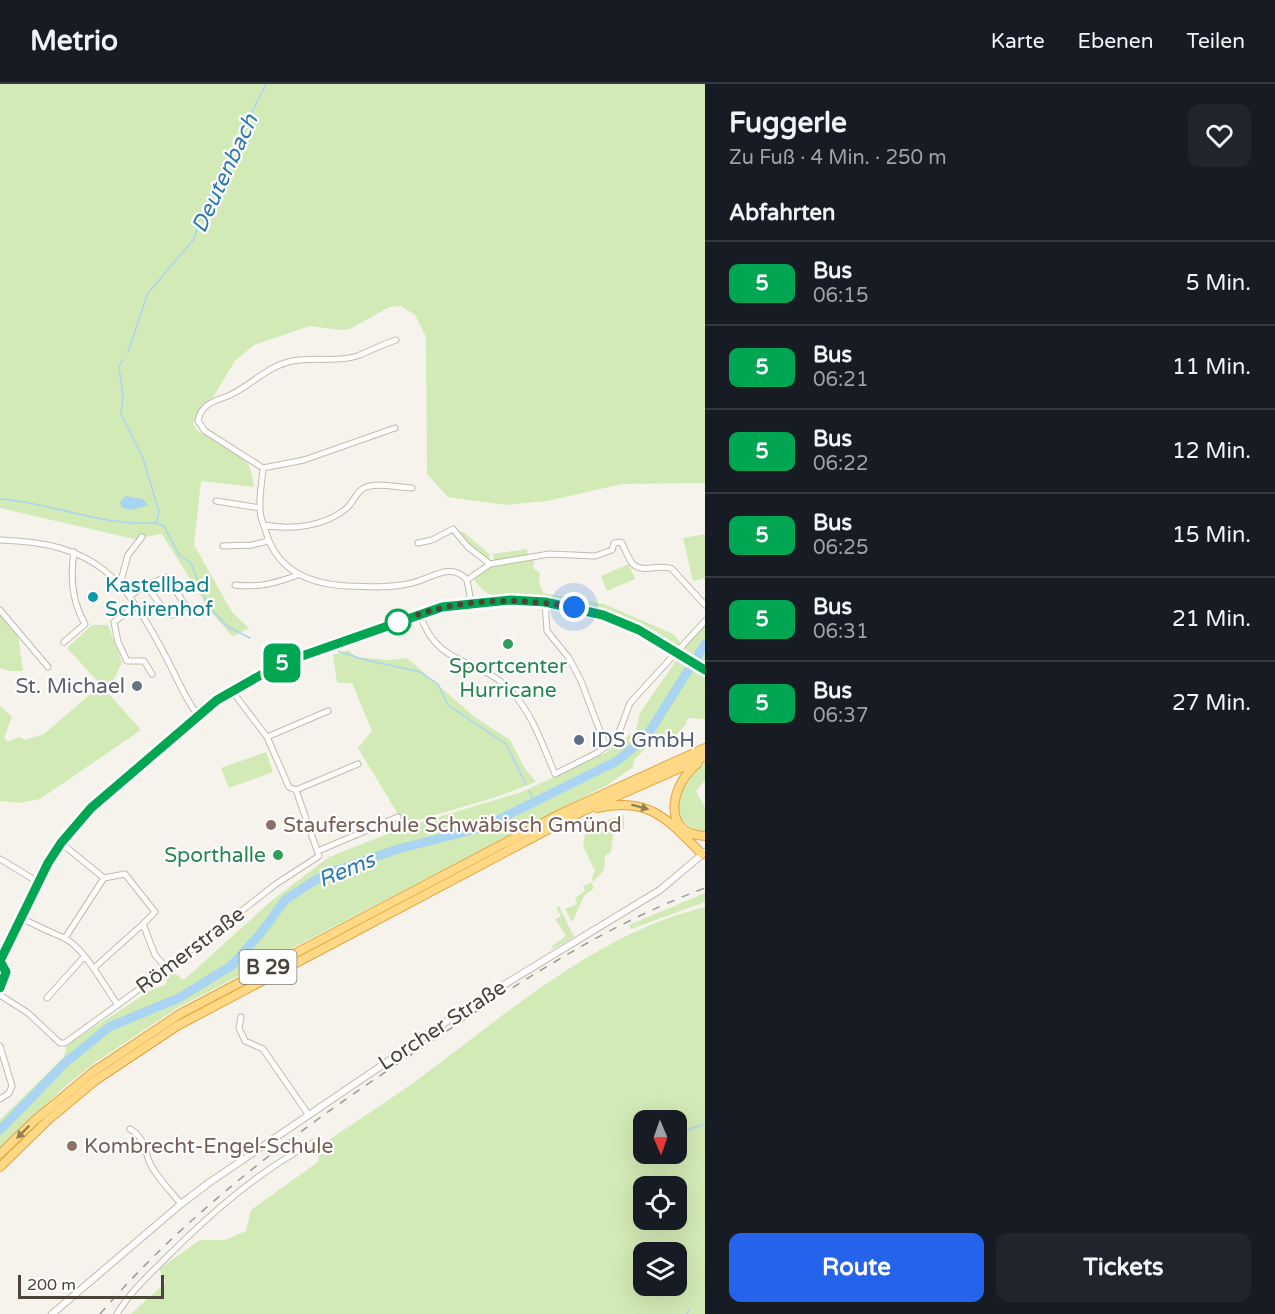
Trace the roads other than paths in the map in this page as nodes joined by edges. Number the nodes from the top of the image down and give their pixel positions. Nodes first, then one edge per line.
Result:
1 (396, 340) dead end
2 (395, 428) dead end
3 (263, 468) junction
4 (412, 488) dead end
5 (216, 501) dead end
6 (260, 508) junction
7 (264, 525) junction
8 (142, 537) dead end
9 (0, 540) edge
10 (268, 541) junction
11 (418, 543) dead end
12 (224, 546) dead end
13 (74, 552) junction
14 (490, 564) junction
15 (298, 575) junction
16 (467, 580) junction
17 (120, 584) junction
18 (146, 585) junction
19 (235, 585) dead end
20 (130, 597) junction
21 (471, 602) junction
22 (545, 602) junction
23 (705, 604) edge
24 (136, 606) junction
25 (0, 610) edge
26 (420, 614) junction
27 (705, 621) edge
28 (64, 642) dead end
29 (48, 667) dead end
30 (705, 670) edge
31 (152, 675) dead end
32 (232, 691) junction
33 (328, 711) dead end
34 (198, 715) junction
35 (267, 737) junction
36 (606, 747) junction
37 (705, 748) edge
38 (705, 757) edge
39 (358, 764) dead end
40 (296, 790) junction
41 (583, 811) junction
42 (398, 818) dead end
43 (689, 832) junction
44 (705, 836) edge
45 (61, 843) junction
46 (319, 853) junction
47 (704, 854) edge
48 (0, 859) edge
49 (104, 878) junction
50 (38, 882) junction
51 (21, 918) junction
52 (143, 924) junction
53 (65, 938) junction
54 (84, 957) junction
55 (0, 962) edge
56 (94, 968) junction
57 (167, 969) junction
58 (0, 988) edge
59 (0, 995) edge
60 (47, 998) dead end
61 (117, 1005) junction
62 (241, 1017) dead end
63 (0, 1046) edge
64 (0, 1099) edge
65 (308, 1114) junction
66 (130, 1129) dead end
67 (312, 1143) dead end
68 (0, 1154) edge
69 (0, 1167) edge
70 (181, 1204) junction
71 (52, 1314) edge
72 (117, 1314) edge

1 - 3 street
2 - 3 street
3 - 6 street
4 - 7 street
5 - 6 street
6 - 7 street
7 - 10 street
8 - 17 street
9 - 13 street
10 - 12 street
10 - 15 street
11 - 14 street
13 - 17 street
13 - 28 street
14 - 16 street
14 - 23 street
15 - 16 street
15 - 19 street
16 - 21 street
17 - 20 street
18 - 18 street
18 - 20 street
20 - 24 street
21 - 22 street
21 - 26 street
22 - 30 street, bridge
22 - 36 street
24 - 31 street
24 - 34 street
25 - 29 street
26 - 32 street
26 - 36 street
27 - 36 street
32 - 34 street
32 - 35 street
33 - 35 street
34 - 45 street
35 - 40 street
37 -> 68 highway, B 29
38 - 41 highway, B 29
38 - 43 highway
39 - 40 street
40 - 46 street
41 -> 47 highway
41 - 69 highway, B 29
42 - 46 street, Römerstraße
43 - 44 highway
43 - 47 highway
45 - 49 street
45 - 50 street
46 - 57 street, Römerstraße
47 - 65 street, Lorcher Straße
48 - 50 street
49 - 52 street
49 - 53 street
50 - 51 street
51 - 53 street
51 - 55 street
52 - 56 street
52 - 57 street
53 - 54 street
54 - 56 street
54 - 60 street
55 - 58 street
56 - 61 street
57 - 61 street, Römerstraße
59 - 61 street, Römerstraße
62 - 65 street
63 - 64 street
65 - 70 street, Lorcher Straße
66 - 70 street
67 - 72 street
70 - 71 street, Lorcher Straße

